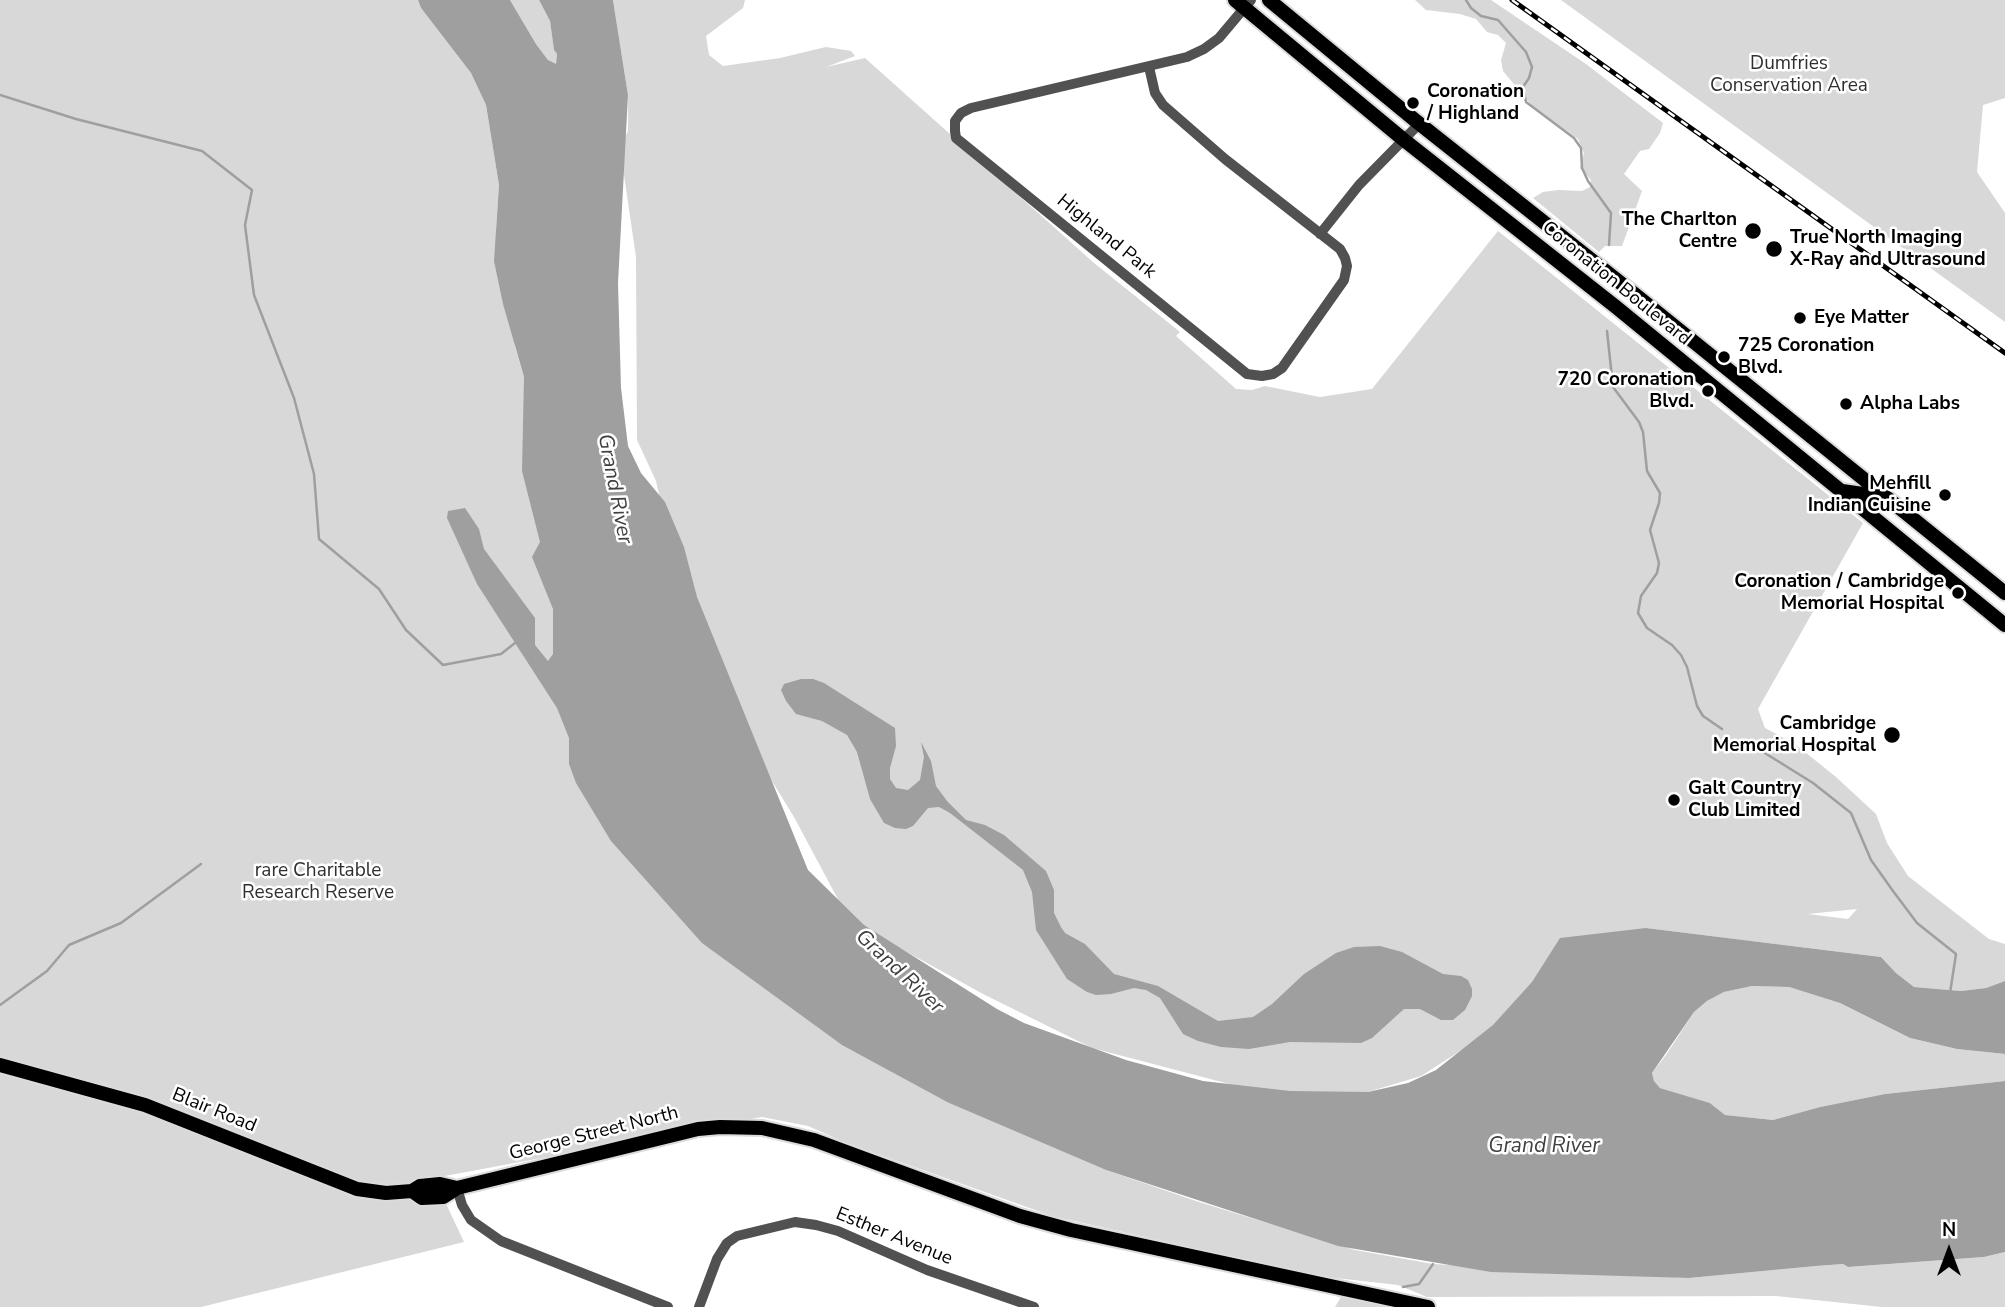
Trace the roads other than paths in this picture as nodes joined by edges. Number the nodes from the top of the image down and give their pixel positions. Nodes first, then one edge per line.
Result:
1 (1269, 0) edge
2 (1244, 3) edge
3 (1149, 67) junction
4 (1419, 124) junction
5 (1404, 140) junction
6 (1320, 234) junction
7 (1562, 238) junction
8 (1549, 254) junction
9 (1841, 491) junction
10 (1885, 496) junction
11 (2005, 593) edge
12 (2005, 625) edge
13 (0, 1065) edge
14 (457, 1188) junction
15 (668, 1307) edge
16 (699, 1307) edge
17 (1034, 1307) edge
18 (1428, 1307) edge

1 - 4 main road, Coronation Boulevard
2 - 3 street, Highland Park
2 - 5 main road, Coronation Boulevard
3 - 6 street, Highland Park
3 - 6 street, Highland Park
4 - 5 street
4 - 7 main road, Coronation Boulevard
5 - 6 street
5 - 8 main road, Coronation Boulevard
7 - 8 main road
7 - 10 main road, Coronation Boulevard
8 - 9 main road, Coronation Boulevard
9 - 10 main road
9 - 12 main road, Coronation Boulevard
10 - 11 main road, Coronation Boulevard
13 - 14 main road, Blair Road
14 - 15 street
14 - 18 main road, George Street North
16 - 17 street, Esther Avenue

